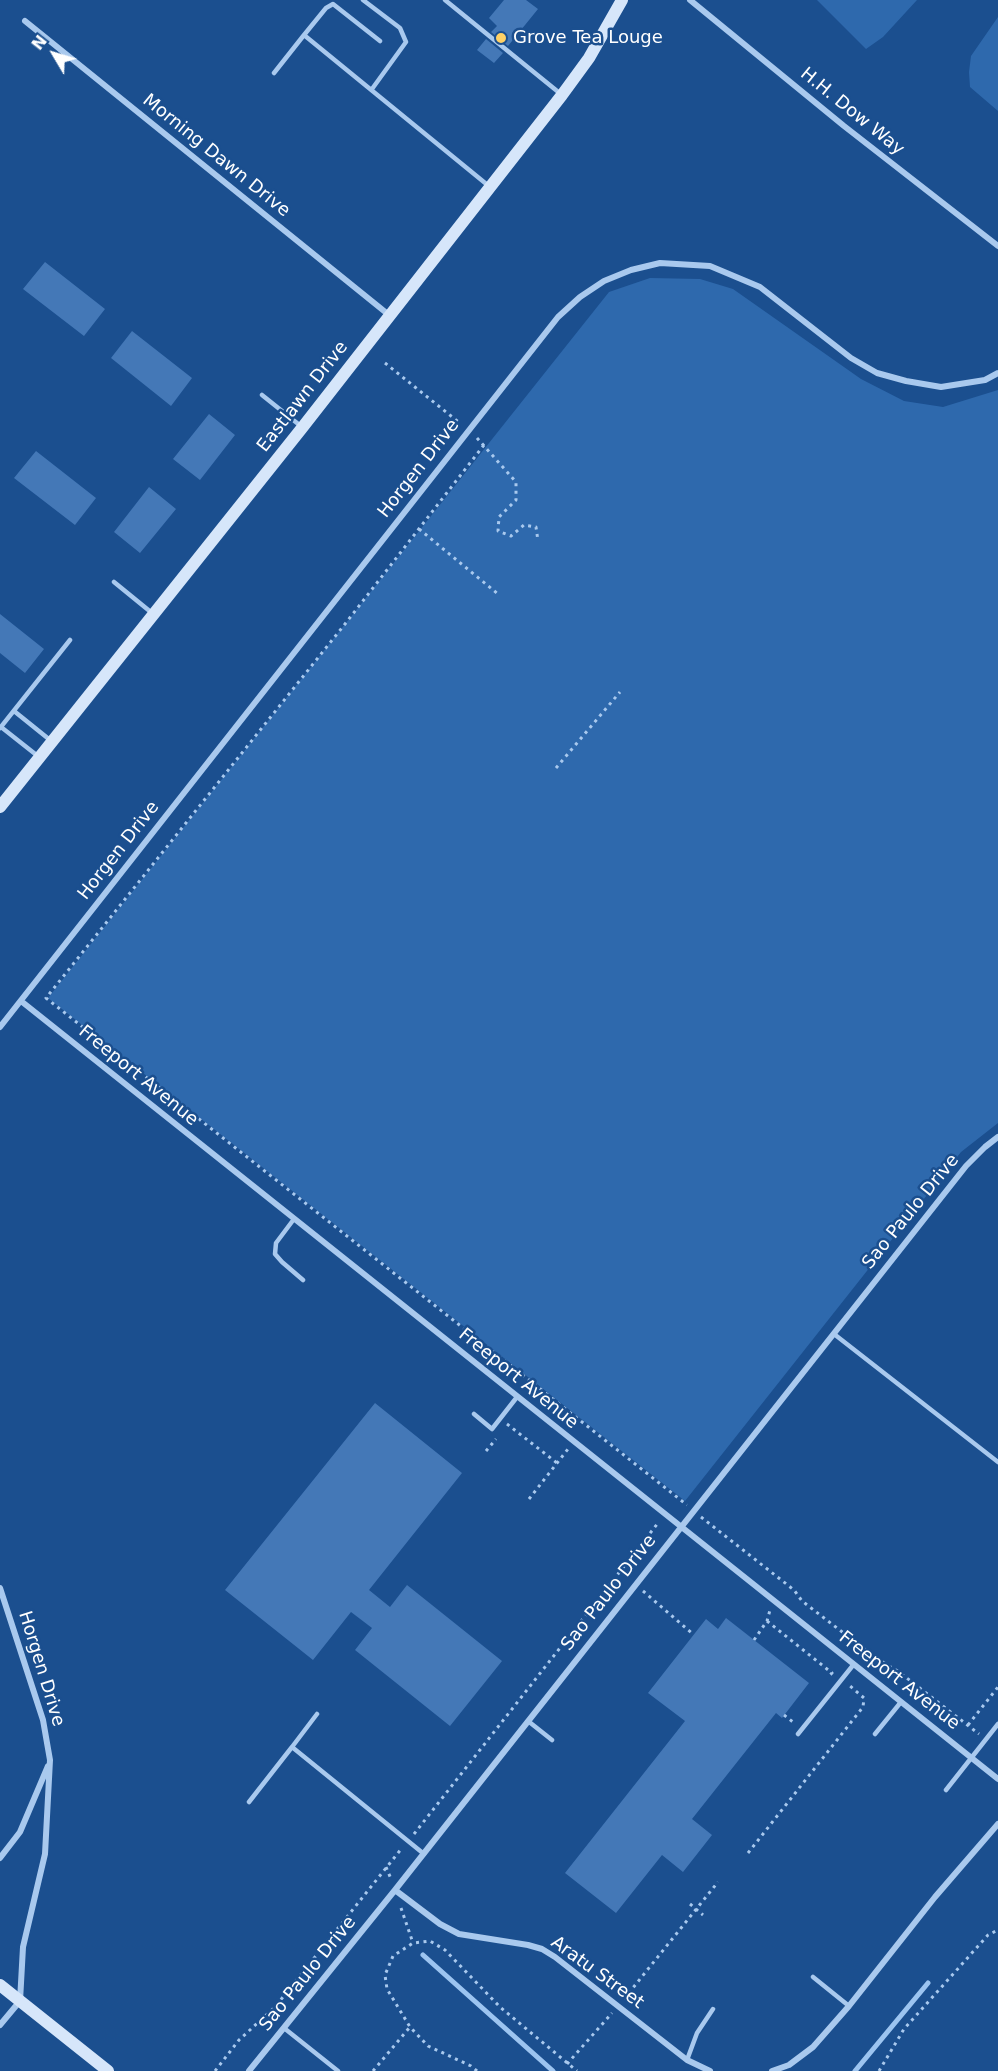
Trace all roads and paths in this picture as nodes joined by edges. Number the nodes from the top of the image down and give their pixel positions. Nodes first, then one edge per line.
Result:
1 (363, 0) edge
2 (446, 0) edge
3 (622, 0) edge
4 (690, 0) edge
5 (25, 21) dead end
6 (304, 35) junction
7 (380, 41) dead end
8 (274, 73) dead end
9 (372, 89) junction
10 (562, 95) junction
11 (490, 187) junction
12 (998, 246) edge
13 (389, 315) junction
14 (385, 363) dead end
15 (998, 374) edge
16 (262, 396) dead end
17 (302, 428) junction
18 (468, 430) junction
19 (484, 445) junction
20 (419, 529) junction
21 (538, 541) dead end
22 (114, 582) dead end
23 (498, 594) dead end
24 (154, 614) junction
25 (70, 640) dead end
26 (620, 693) dead end
27 (14, 711) junction
28 (1, 728) edge
29 (52, 742) junction
30 (40, 758) junction
31 (556, 768) dead end
32 (0, 807) edge
33 (21, 1001) junction
34 (0, 1027) edge
35 (998, 1137) edge
36 (294, 1219) junction
37 (303, 1280) dead end
38 (834, 1334) junction
39 (517, 1397) junction
40 (474, 1414) dead end
41 (574, 1442) junction
42 (486, 1451) dead end
43 (998, 1462) edge
44 (557, 1463) junction
45 (528, 1499) dead end
46 (693, 1510) junction
47 (665, 1514) junction
48 (680, 1527) junction
49 (635, 1584) junction
50 (0, 1588) edge
51 (767, 1621) dead end
52 (694, 1635) dead end
53 (854, 1664) junction
54 (832, 1673) junction
55 (841, 1680) junction
56 (825, 1681) dead end
57 (998, 1687) edge
58 (901, 1702) junction
59 (317, 1714) dead end
60 (800, 1714) dead end
61 (784, 1715) dead end
62 (528, 1721) junction
63 (793, 1722) junction
64 (998, 1724) edge
65 (968, 1725) junction
66 (789, 1727) dead end
67 (798, 1734) dead end
68 (875, 1734) dead end
69 (986, 1739) junction
70 (552, 1740) dead end
71 (292, 1748) junction
72 (971, 1758) junction
73 (50, 1760) junction
74 (998, 1779) edge
75 (946, 1790) dead end
76 (249, 1802) dead end
77 (998, 1824) edge
78 (408, 1841) junction
79 (748, 1853) dead end
80 (424, 1854) junction
81 (0, 1858) edge
82 (718, 1882) dead end
83 (395, 1890) junction
84 (690, 1904) dead end
85 (696, 1909) junction
86 (703, 1915) dead end
87 (998, 1930) edge
88 (813, 1977) dead end
89 (0, 1985) edge
90 (20, 2001) junction
91 (618, 2006) junction
92 (849, 2006) junction
93 (713, 2008) dead end
94 (0, 2025) edge
95 (410, 2027) junction
96 (284, 2028) junction
97 (687, 2060) junction
98 (567, 2064) junction
99 (108, 2071) edge
100 (215, 2071) edge
101 (249, 2071) edge
102 (338, 2071) edge
103 (373, 2071) edge
104 (477, 2071) edge
105 (577, 2071) edge
106 (710, 2071) edge
107 (772, 2071) edge
108 (879, 2071) edge

1 - 9 lane
2 - 10 lane
3 - 10 street, Eastlawn Drive
4 - 12 street, H.H. Dow Way
5 - 13 street, Morning Dawn Drive
6 - 7 lane
6 - 8 lane
6 - 9 lane
9 - 11 lane
10 - 11 street, Eastlawn Drive
11 - 13 street, Eastlawn Drive
13 - 17 street, Eastlawn Drive
14 - 18 path
15 - 18 street, Horgen Drive
16 - 17 lane
17 - 24 street, Eastlawn Drive
18 - 19 path
18 - 33 street, Horgen Drive
19 - 20 path
19 - 21 path
20 - 23 path
20 - 46 path
22 - 24 lane
24 - 29 street, Eastlawn Drive
25 - 27 lane
26 - 31 path
27 - 28 lane
27 - 29 lane
28 - 30 lane
29 - 30 street, Eastlawn Drive
30 - 32 street, Eastlawn Drive
33 - 34 street, Horgen Drive
33 - 36 street, Freeport Avenue
35 - 38 street, Sao Paulo Drive
36 - 37 lane
36 - 39 street, Freeport Avenue
38 - 43 lane
38 - 46 street, Sao Paulo Drive
39 - 40 lane
39 - 41 street, Freeport Avenue
41 - 44 path
41 - 47 street, Freeport Avenue
42 - 44 path
44 - 45 path
46 - 48 street, Sao Paulo Drive
46 - 65 path
47 - 48 street, Freeport Avenue
47 - 78 path
48 - 49 street, Sao Paulo Drive
48 - 53 street, Freeport Avenue
49 - 52 path
49 - 62 street, Sao Paulo Drive
50 - 73 street, Horgen Drive
51 - 54 path
53 - 55 lane
53 - 58 street, Freeport Avenue
54 - 55 path
54 - 56 path
55 - 67 lane
55 - 79 path
57 - 65 path
58 - 68 lane
58 - 72 street, Freeport Avenue
59 - 71 lane
60 - 63 path
61 - 63 path
62 - 70 lane
62 - 80 street, Sao Paulo Drive
63 - 66 path
64 - 69 lane
65 - 69 path
69 - 72 lane
71 - 76 lane
71 - 78 lane
72 - 74 street, Freeport Avenue
72 - 75 lane
73 - 81 street
73 - 90 street, Horgen Drive
77 - 92 street
78 - 80 lane
78 - 100 path
80 - 83 street, Sao Paulo Drive
82 - 85 path
83 - 91 street, Aratu Street
83 - 96 street, Sao Paulo Drive
84 - 85 path
85 - 86 path
85 - 91 path
87 - 108 path
88 - 92 lane
89 - 90 street
90 - 94 street
90 - 99 street
91 - 97 street, Aratu Street
91 - 98 path
92 - 107 street
93 - 97 lane
95 - 98 path
95 - 103 path
95 - 104 path
96 - 101 street, Sao Paulo Drive
96 - 102 lane
97 - 106 street, Aratu Street
98 - 105 path

